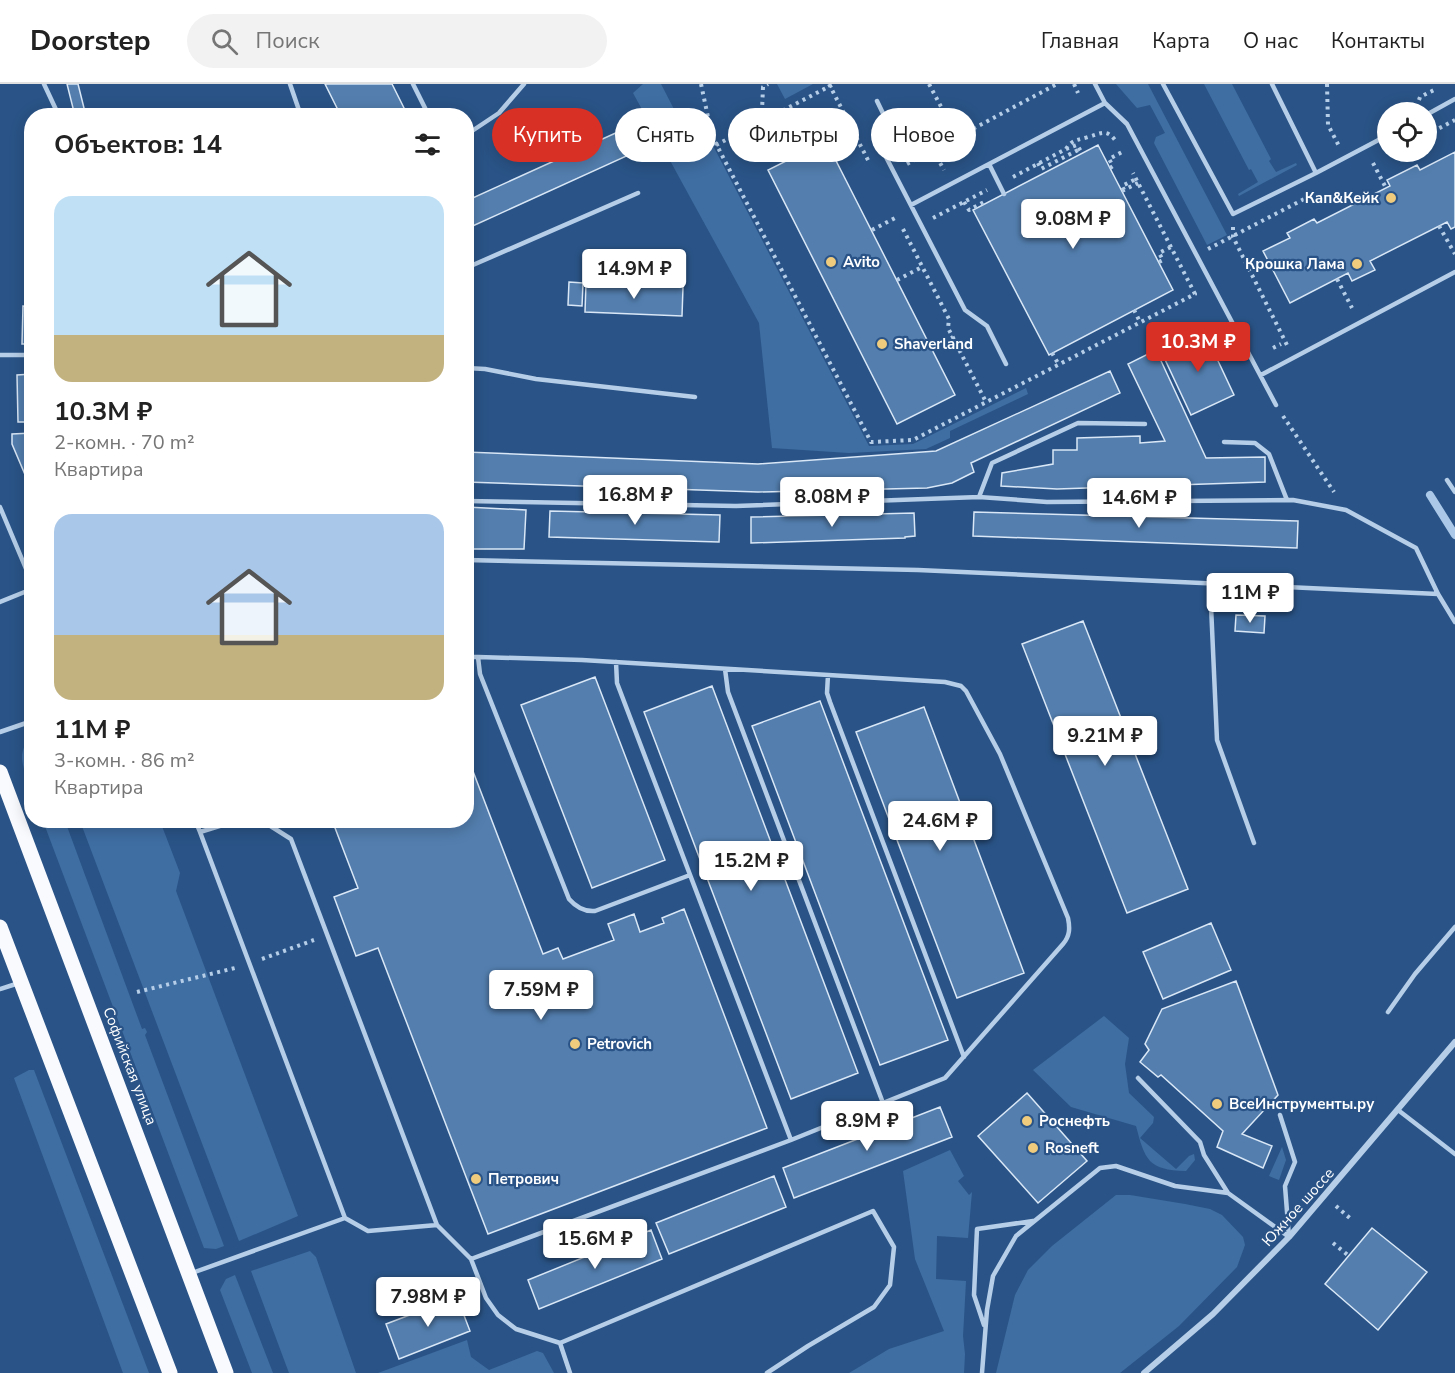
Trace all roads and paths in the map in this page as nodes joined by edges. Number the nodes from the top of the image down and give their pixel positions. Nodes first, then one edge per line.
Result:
1 (44, 84) edge
2 (290, 84) edge
3 (412, 84) edge
4 (524, 84) edge
5 (700, 84) edge
6 (768, 84) edge
7 (929, 84) edge
8 (1058, 84) edge
9 (1074, 84) edge
10 (1095, 84) edge
11 (1163, 84) edge
12 (1272, 84) edge
13 (1326, 84) edge
14 (762, 85) edge
15 (831, 85) edge
16 (1078, 93) dead end
17 (1455, 99) edge
18 (877, 101) dead end
19 (1105, 103) junction
20 (55, 108) edge
21 (298, 108) edge
22 (425, 108) edge
23 (706, 108) edge
24 (762, 108) edge
25 (787, 108) edge
26 (942, 108) edge
27 (1437, 109) edge
28 (1455, 120) edge
29 (976, 127) edge
30 (1437, 129) edge
31 (474, 130) edge
32 (728, 139) edge
33 (1377, 141) edge
34 (716, 145) joint
35 (1066, 149) junction
36 (1122, 152) junction
37 (1345, 158) junction
38 (1126, 161) dead end
39 (1377, 161) edge
40 (910, 162) edge
41 (939, 162) edge
42 (1038, 163) junction
43 (988, 164) junction
44 (871, 167) dead end
45 (1110, 168) dead end
46 (1131, 170) dead end
47 (893, 171) junction
48 (1316, 173) junction
49 (1011, 177) dead end
50 (1137, 181) junction
51 (951, 184) junction
52 (1386, 188) dead end
53 (988, 189) dead end
54 (1123, 190) dead end
55 (638, 193) dead end
56 (1005, 194) dead end
57 (1313, 195) dead end
58 (964, 202) junction
59 (985, 204) dead end
60 (911, 205) junction
61 (892, 207) dead end
62 (937, 216) dead end
63 (897, 217) junction
64 (1439, 226) dead end
65 (872, 230) dead end
66 (1233, 237) junction
67 (1171, 247) junction
68 (1455, 254) edge
69 (1197, 255) junction
70 (1159, 262) dead end
71 (474, 265) edge
72 (922, 267) junction
73 (1455, 272) edge
74 (1337, 279) dead end
75 (897, 280) dead end
76 (1352, 308) dead end
77 (1134, 310) dead end
78 (1140, 322) junction
79 (953, 337) junction
80 (931, 348) dead end
81 (1052, 353) dead end
82 (0, 355) edge
83 (24, 355) edge
84 (1292, 358) junction
85 (1006, 364) dead end
86 (1059, 365) junction
87 (474, 368) edge
88 (1261, 375) junction
89 (695, 397) dead end
90 (986, 402) junction
91 (1276, 405) joint
92 (1145, 424) dead end
93 (1224, 442) dead end
94 (1447, 480) dead end
95 (1455, 492) edge
96 (979, 497) junction
97 (1287, 500) junction
98 (474, 501) edge
99 (0, 507) edge
100 (1346, 510) junction
101 (474, 560) edge
102 (24, 564) edge
103 (1210, 583) junction
104 (24, 592) edge
105 (1438, 594) junction
106 (0, 602) edge
107 (1455, 622) edge
108 (474, 657) edge
109 (478, 657) junction
110 (616, 662) junction
111 (725, 669) junction
112 (828, 675) junction
113 (24, 724) edge
114 (0, 732) edge
115 (0, 772) edge
116 (198, 828) edge
117 (213, 828) edge
118 (274, 828) edge
119 (200, 832) junction
120 (1254, 843) dead end
121 (690, 875) junction
122 (0, 927) edge
123 (1455, 927) edge
124 (328, 935) junction
125 (248, 964) junction
126 (21, 982) junction
127 (0, 989) edge
128 (137, 992) dead end
129 (1388, 1012) dead end
130 (1455, 1042) edge
131 (964, 1057) junction
132 (1138, 1078) dead end
133 (884, 1103) junction
134 (1398, 1110) junction
135 (1280, 1115) dead end
136 (791, 1140) junction
137 (1455, 1154) edge
138 (1228, 1193) junction
139 (1336, 1206) dead end
140 (345, 1218) junction
141 (1352, 1220) dead end
142 (1035, 1221) junction
143 (437, 1225) junction
144 (1289, 1236) junction
145 (1333, 1244) dead end
146 (1349, 1256) dead end
147 (471, 1259) junction
148 (189, 1274) junction
149 (985, 1328) junction
150 (560, 1343) junction
151 (170, 1373) edge
152 (226, 1373) edge
153 (570, 1373) edge
154 (767, 1373) edge
155 (982, 1373) edge
156 (1144, 1373) edge

1 - 20 lane
2 - 21 lane
3 - 22 lane
4 - 31 lane
5 - 23 path
6 - 14 path
7 - 26 path
8 - 29 path
9 - 16 path
10 - 19 lane
11 - 48 lane
12 - 48 lane
13 - 37 path
14 - 24 path
15 - 25 path
15 - 44 path
17 - 27 lane
18 - 47 lane
19 - 43 lane
19 - 69 lane
28 - 30 path
32 - 34 path
33 - 37 lane
34 - 90 path
35 - 36 path
35 - 42 path
35 - 42 path
36 - 38 path
36 - 45 path
37 - 48 lane
39 - 52 path
40 - 47 path
41 - 51 path
42 - 49 path
43 - 51 lane
43 - 56 lane
46 - 50 path
47 - 60 lane
50 - 54 path
50 - 67 path
51 - 60 lane
53 - 58 path
55 - 71 lane
57 - 66 path
58 - 59 path
58 - 62 path
60 - 85 lane
61 - 63 path
63 - 65 path
63 - 72 path
64 - 68 path
66 - 69 path
66 - 84 path
67 - 70 path
67 - 78 path
69 - 88 lane
72 - 75 path
72 - 79 path
73 - 84 lane
74 - 76 path
77 - 78 path
78 - 86 path
79 - 80 path
79 - 90 path
81 - 86 path
82 - 83 lane
84 - 88 lane
86 - 90 path
87 - 89 lane
88 - 91 lane
91 - 100 path
92 - 96 lane
93 - 97 lane
94 - 95 lane
96 - 97 lane
96 - 98 lane
97 - 100 lane
99 - 102 lane
100 - 105 lane
101 - 103 lane
103 - 105 lane
103 - 120 lane
104 - 106 lane
105 - 107 lane
108 - 109 lane
109 - 110 lane
109 - 121 lane
110 - 111 lane
110 - 121 lane
111 - 112 lane
111 - 133 lane
112 - 131 lane
112 - 131 lane
113 - 114 lane
115 - 148 main road, Софийская улица
116 - 119 lane
117 - 119 lane
118 - 124 lane
119 - 125 lane
121 - 136 lane
122 - 126 main road
123 - 129 lane
124 - 125 path
124 - 143 lane
125 - 128 path
125 - 140 lane
126 - 127 lane
126 - 151 main road
130 - 134 street, Южное шоссе
131 - 133 lane
132 - 138 lane
133 - 136 lane
134 - 137 lane
134 - 144 street, Южное шоссе
135 - 144 lane
136 - 147 lane
138 - 142 lane
138 - 144 lane
139 - 141 path
140 - 143 lane
140 - 148 lane
142 - 149 lane
142 - 149 lane
143 - 147 lane
144 - 156 street, Южное шоссе
145 - 146 path
147 - 150 lane
148 - 152 main road, Софийская улица
149 - 155 lane
150 - 153 lane
150 - 154 lane

